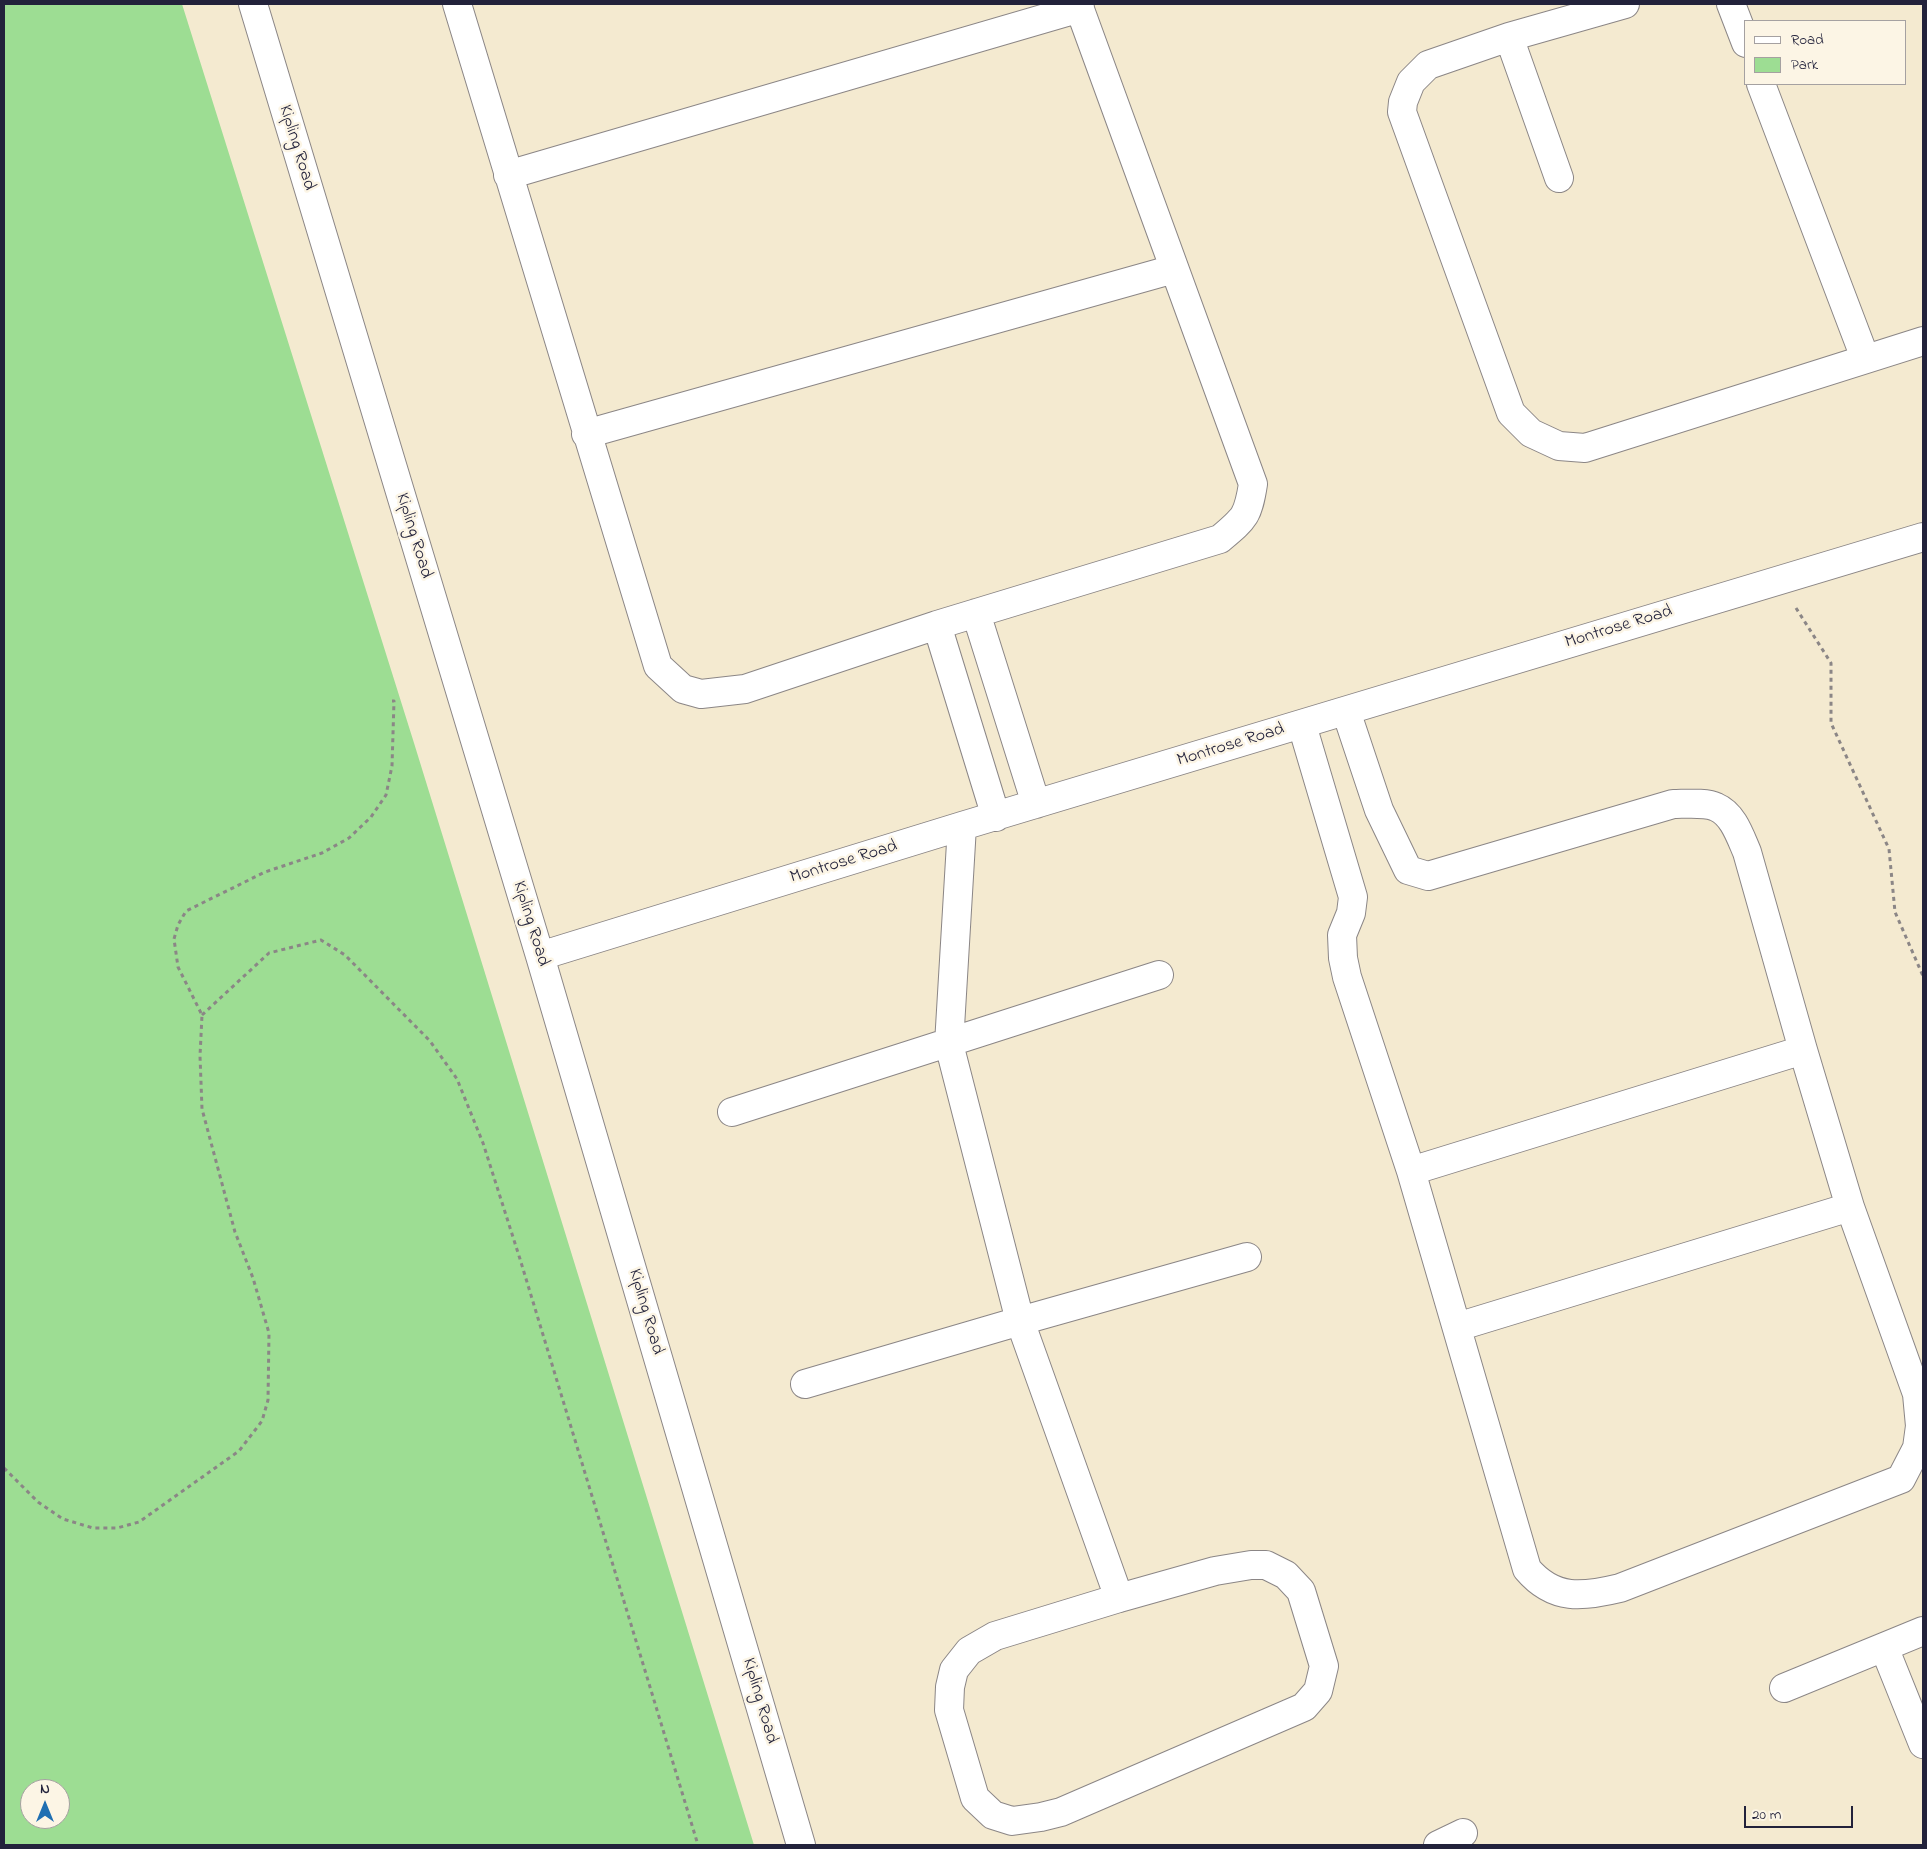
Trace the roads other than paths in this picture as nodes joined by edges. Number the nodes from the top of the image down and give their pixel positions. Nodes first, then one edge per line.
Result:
1 (253, 4) edge
2 (456, 4) edge
3 (1625, 4) edge
4 (1731, 4) edge
5 (1079, 6) edge
6 (1508, 37) junction
7 (1744, 38) edge
8 (1761, 85) edge
9 (508, 175) junction
10 (1559, 178) dead end
11 (1174, 269) junction
12 (1923, 341) edge
13 (1865, 358) junction
14 (586, 434) junction
15 (1923, 537) edge
16 (976, 613) junction
17 (937, 625) junction
18 (1346, 711) junction
19 (1302, 725) junction
20 (1036, 804) junction
21 (996, 816) junction
22 (962, 826) junction
23 (540, 956) junction
24 (1159, 975) dead end
25 (949, 1044) junction
26 (1803, 1050) junction
27 (732, 1112) dead end
28 (1411, 1171) junction
29 (1850, 1207) junction
30 (1247, 1257) dead end
31 (1020, 1321) junction
32 (1457, 1327) junction
33 (805, 1384) dead end
34 (1119, 1598) junction
35 (1923, 1631) edge
36 (1884, 1647) junction
37 (1784, 1688) dead end
38 (1923, 1744) edge
39 (1463, 1833) dead end
40 (801, 1845) edge
41 (1438, 1845) edge

1 - 23 street, Kipling Road
2 - 9 street
3 - 6 street
4 - 7 street
5 - 9 street
5 - 11 street
6 - 10 street
6 - 13 street
8 - 13 street
9 - 14 street
11 - 14 street
11 - 16 street
12 - 13 street
14 - 17 street
15 - 18 street, Montrose Road
16 - 17 street
16 - 20 street
17 - 21 street
18 - 19 street, Montrose Road
18 - 26 street
19 - 20 street, Montrose Road
19 - 28 street
20 - 21 street, Montrose Road
21 - 22 street, Montrose Road
22 - 23 street, Montrose Road
22 - 25 street
23 - 40 street, Kipling Road
24 - 25 street
25 - 27 street
25 - 31 street
26 - 28 street
26 - 29 street
28 - 32 street
29 - 32 street
29 - 32 street
30 - 31 street
31 - 33 street
31 - 34 street
34 - 34 street
35 - 36 street
36 - 37 street
36 - 38 street
39 - 41 street

